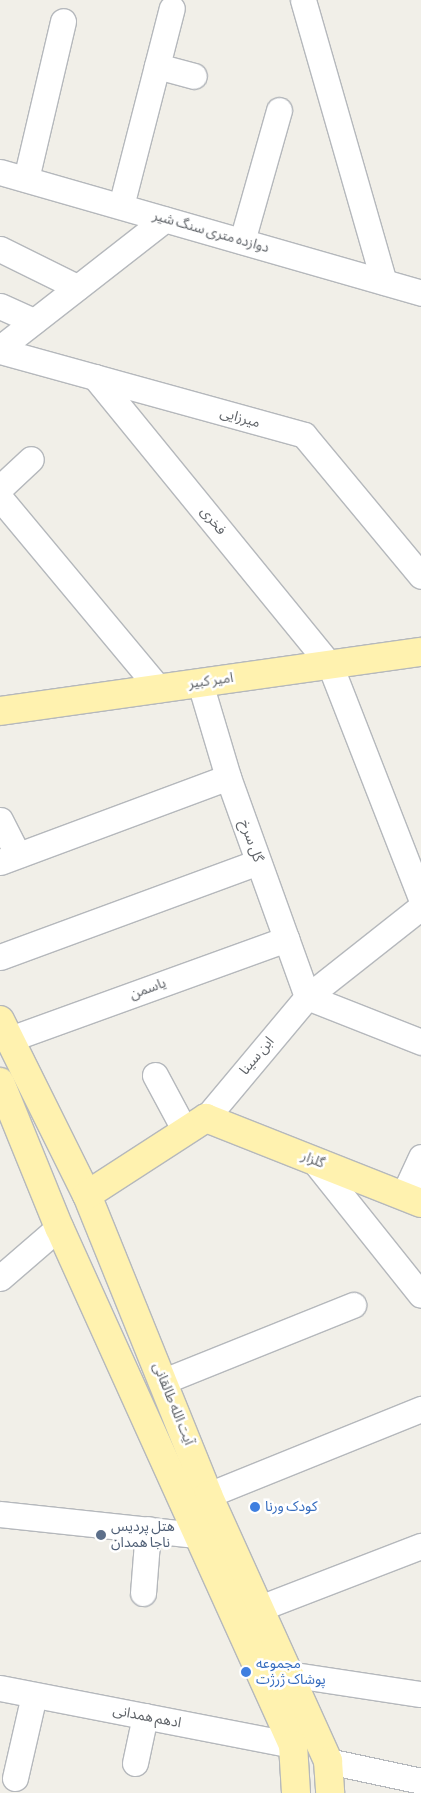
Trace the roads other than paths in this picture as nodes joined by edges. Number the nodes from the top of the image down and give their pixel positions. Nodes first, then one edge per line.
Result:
1 (303, 0) edge
2 (175, 3) edge
3 (63, 20) dead end
4 (157, 66) junction
5 (194, 76) dead end
6 (279, 110) dead end
7 (0, 172) edge
8 (26, 179) junction
9 (121, 206) junction
10 (165, 219) junction
11 (242, 241) junction
12 (0, 249) edge
13 (384, 282) junction
14 (76, 286) junction
15 (421, 292) edge
16 (0, 306) edge
17 (34, 321) junction
18 (0, 349) edge
19 (95, 377) junction
20 (31, 459) dead end
21 (0, 488) edge
22 (0, 498) edge
23 (421, 576) edge
24 (421, 652) edge
25 (330, 665) junction
26 (200, 683) junction
27 (159, 689) junction
28 (0, 710) edge
29 (228, 777) junction
30 (0, 820) edge
31 (9, 859) edge
32 (258, 862) junction
33 (421, 898) edge
34 (415, 921) edge
35 (286, 939) junction
36 (0, 957) edge
37 (307, 997) junction
38 (5, 1030) edge
39 (421, 1042) edge
40 (155, 1075) dead end
41 (0, 1082) edge
42 (195, 1125) junction
43 (421, 1156) edge
44 (314, 1160) junction
45 (87, 1195) junction
46 (412, 1199) edge
47 (59, 1227) junction
48 (0, 1278) edge
49 (421, 1295) edge
50 (353, 1305) dead end
51 (164, 1381) junction
52 (421, 1409) edge
53 (193, 1456) junction
54 (168, 1467) junction
55 (208, 1495) junction
56 (0, 1514) edge
57 (148, 1529) junction
58 (198, 1534) junction
59 (421, 1546) edge
60 (143, 1593) dead end
61 (260, 1608) junction
62 (288, 1674) junction
63 (0, 1688) edge
64 (421, 1694) edge
65 (34, 1695) junction
66 (145, 1716) junction
67 (293, 1745) junction
68 (328, 1761) junction
69 (135, 1763) dead end
70 (15, 1778) dead end
71 (421, 1781) edge
72 (296, 1793) edge
73 (330, 1793) edge

1 - 13 street
2 - 4 street
3 - 8 street
4 - 5 street
4 - 9 street
6 - 11 street
7 - 8 street, دوازده متری سنگ شیر
8 - 9 street, دوازده متری سنگ شیر
9 - 10 street, دوازده متری سنگ شیر
10 - 11 street, دوازده متری سنگ شیر
10 - 14 street
11 - 13 street, دوازده متری سنگ شیر
12 - 14 street
13 - 15 street, دوازده متری سنگ شیر
14 - 17 street
16 - 17 street
17 - 18 street
18 - 19 street, میرزایی
19 - 23 street, میرزایی
19 - 25 street, فخری
20 - 21 street
22 - 27 street
24 - 25 main road, امیر کبیر
25 - 26 main road, امیر کبیر
25 - 33 street, فخری
26 - 27 main road, امیر کبیر
26 - 29 street, گل سرخ
27 - 28 main road, امیر کبیر
29 - 31 street
29 - 32 street, گل سرخ
30 - 31 street
32 - 35 street, گل سرخ
32 - 36 street
34 - 37 street, ابن سینا
35 - 37 street, گل سرخ
35 - 38 street, یاسمن
37 - 39 street
37 - 42 street, ابن سینا
38 - 45 main road, آیت الله طالقانی
40 - 42 street
41 - 47 main road, آیت الله طالقانی
42 - 44 main road, گلزار
42 - 45 main road, ابن سینا
43 - 46 street
44 - 46 main road, گلزار
44 - 49 street
45 - 51 main road, آیت الله طالقانی
47 - 48 street
47 - 54 main road, آیت الله طالقانی
50 - 51 street
51 - 53 main road, آیت الله طالقانی
52 - 55 street
53 - 54 main road
53 - 55 main road, آیت الله طالقانی
54 - 58 main road, آیت الله طالقانی
55 - 61 main road, آیت الله طالقانی
56 - 57 street
57 - 58 street
57 - 60 street
58 - 67 main road, آیت الله طالقانی
59 - 61 street
61 - 62 main road, آیت الله طالقانی
62 - 64 street
62 - 68 main road, آیت الله طالقانی
63 - 65 street, ادهم همدانی
65 - 66 street, ادهم همدانی
65 - 70 street
66 - 67 street, ادهم همدانی
66 - 69 street
67 - 72 main road, آیت الله طالقانی
68 - 71 street
68 - 73 main road, آیت الله طالقانی

